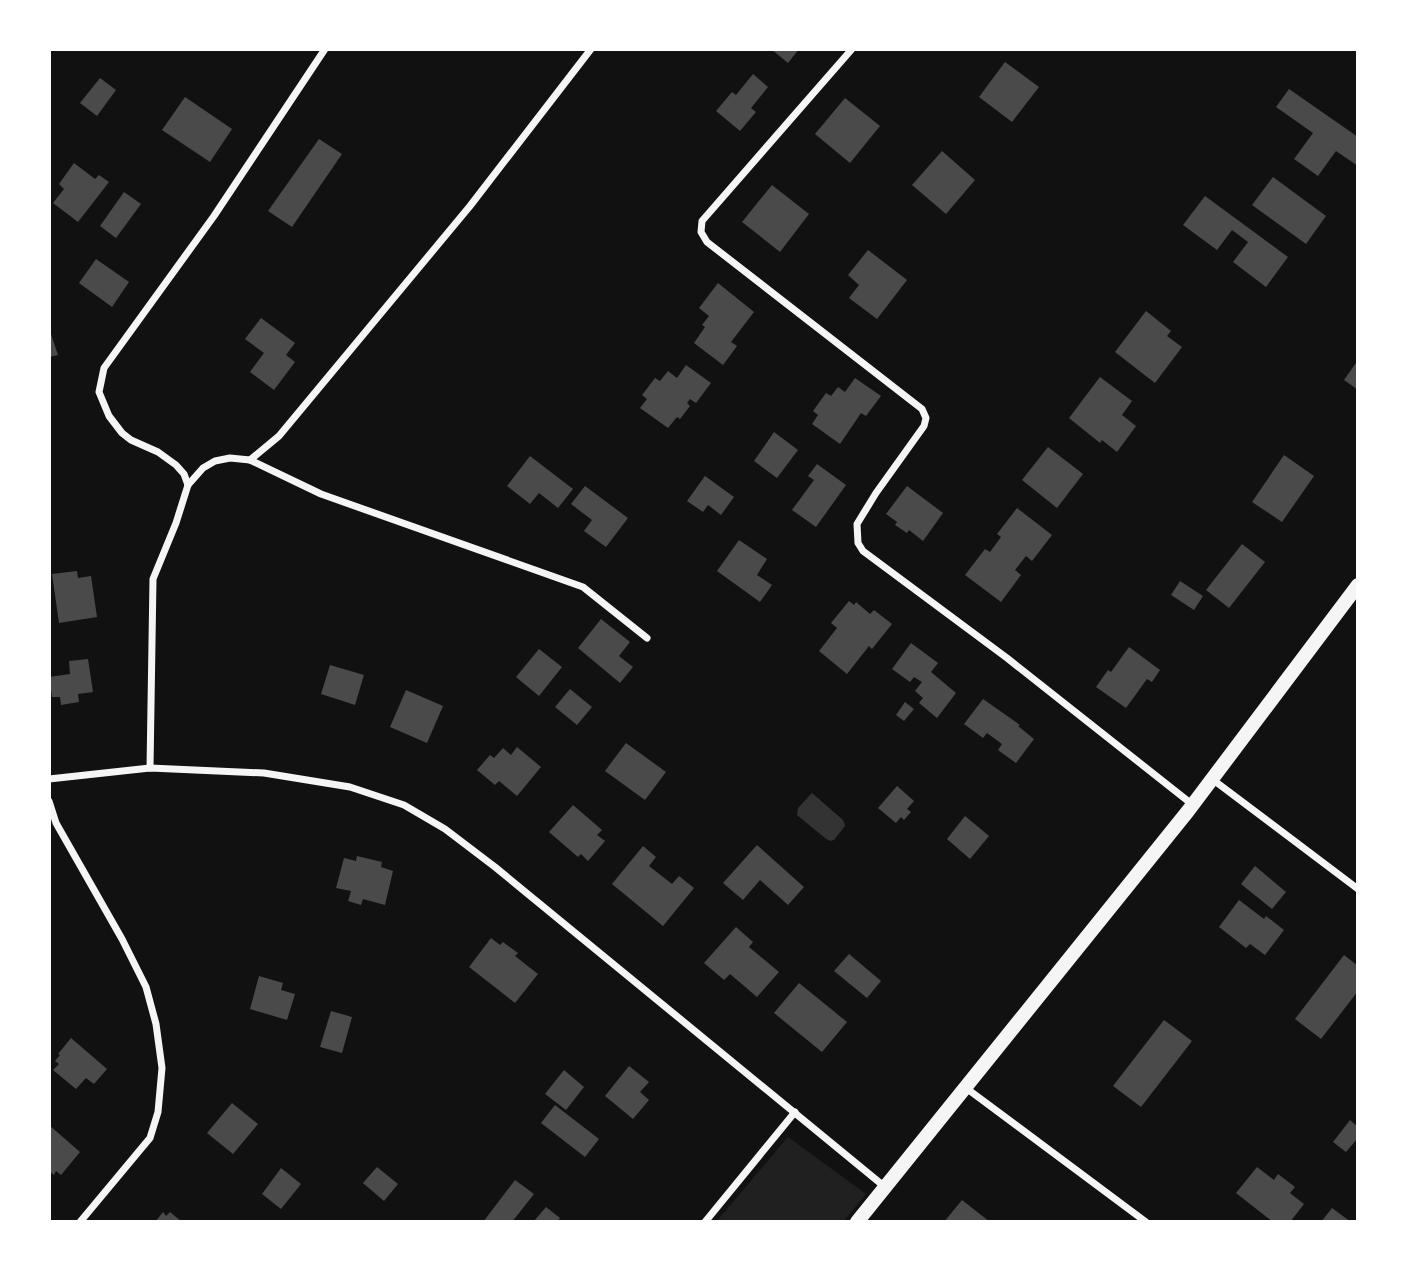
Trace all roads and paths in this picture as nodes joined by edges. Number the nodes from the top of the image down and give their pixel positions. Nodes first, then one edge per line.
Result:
1 (325, 49) edge
2 (591, 49) edge
3 (852, 49) edge
4 (250, 460) junction
5 (188, 485) junction
6 (1358, 585) edge
7 (647, 638) dead end
8 (150, 768) junction
9 (49, 779) edge
10 (1212, 779) junction
11 (49, 801) edge
12 (1193, 805) junction
13 (1358, 889) edge
14 (966, 1088) junction
15 (795, 1112) junction
16 (885, 1187) junction
17 (80, 1222) edge
18 (705, 1222) edge
19 (857, 1222) edge
20 (1146, 1222) edge

1 - 5 street
2 - 4 street
3 - 12 street
4 - 5 street
4 - 7 street
5 - 8 street
6 - 10 main road
8 - 9 street
8 - 15 street
10 - 12 main road
10 - 13 street
11 - 17 street
12 - 14 main road
14 - 16 main road
14 - 20 street
15 - 16 street
15 - 18 street
16 - 19 main road

